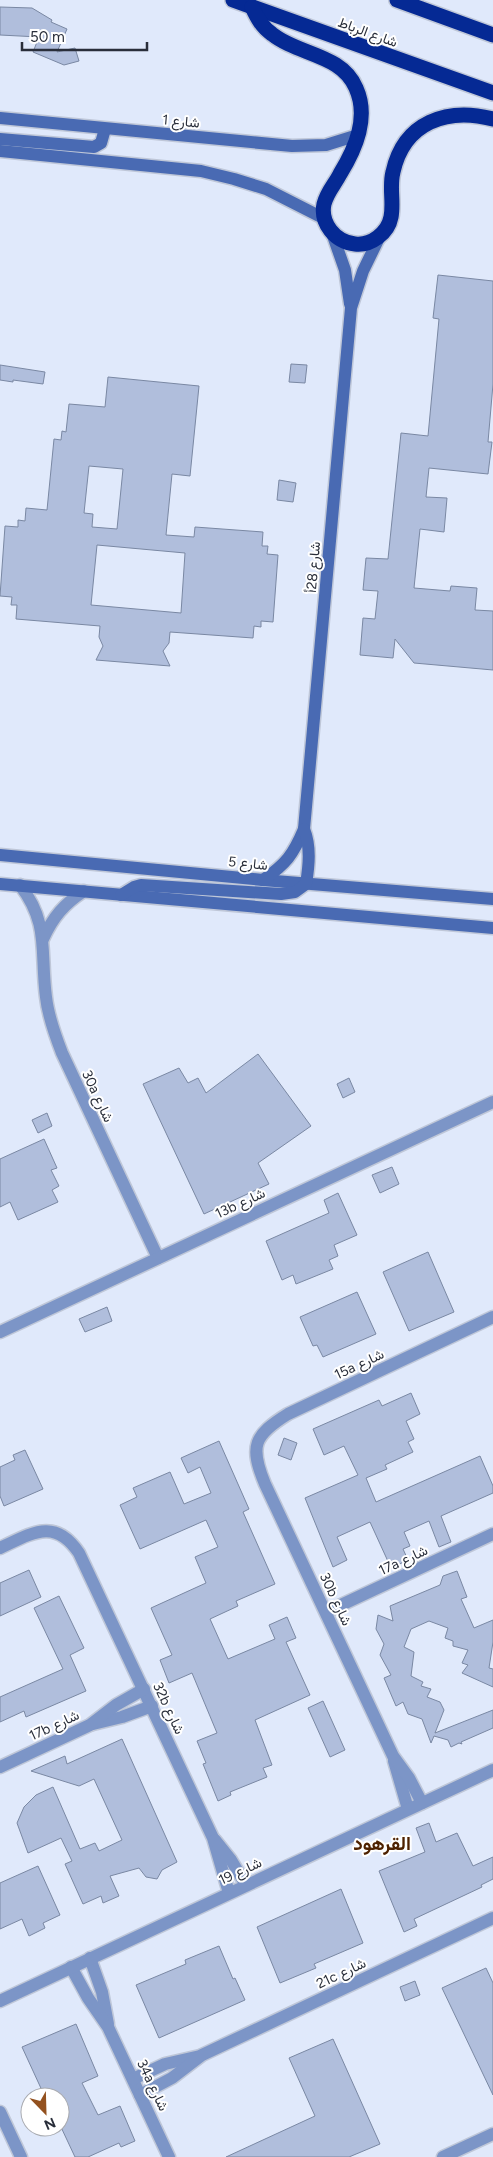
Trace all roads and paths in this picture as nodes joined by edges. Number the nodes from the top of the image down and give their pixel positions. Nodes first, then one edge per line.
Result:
1 (233, 0) edge
2 (397, 0) edge
3 (252, 7) junction
4 (493, 35) edge
5 (493, 93) edge
6 (0, 118) edge
7 (493, 119) edge
8 (105, 129) junction
9 (358, 135) junction
10 (0, 139) edge
11 (0, 152) edge
12 (328, 226) junction
13 (380, 236) junction
14 (351, 308) junction
15 (304, 829) junction
16 (0, 855) edge
17 (263, 880) junction
18 (0, 884) edge
19 (306, 884) junction
20 (20, 885) junction
21 (84, 891) junction
22 (121, 895) junction
23 (493, 900) edge
24 (493, 928) edge
25 (43, 939) junction
26 (493, 1102) edge
27 (158, 1258) junction
28 (493, 1317) edge
29 (0, 1332) edge
30 (255, 1455) joint
31 (493, 1534) edge
32 (0, 1548) edge
33 (326, 1612) junction
34 (144, 1689) junction
35 (152, 1706) junction
36 (90, 1725) junction
37 (393, 1756) junction
38 (0, 1767) edge
39 (493, 1770) edge
40 (422, 1803) junction
41 (408, 1809) junction
42 (213, 1838) junction
43 (246, 1885) junction
44 (229, 1893) junction
45 (493, 1918) edge
46 (90, 1958) junction
47 (71, 1967) junction
48 (0, 2001) edge
49 (108, 2027) junction
50 (202, 2055) junction
51 (133, 2079) junction
52 (140, 2095) junction
53 (0, 2112) edge
54 (493, 2134) edge
55 (21, 2157) edge
56 (169, 2157) edge
57 (443, 2157) edge

1 - 3 highway, شارع الرباط
2 - 4 highway
3 - 5 highway, شارع الرباط
3 - 9 highway
6 - 8 street, شارع 1
7 - 13 highway
8 - 9 street, شارع 1
8 - 10 street
9 - 12 highway
11 - 12 street
12 - 13 highway
12 - 14 street, شارع 28أ
13 - 14 street, شارع 28أ
14 - 15 street, شارع 28أ
15 - 17 street, شارع 28أ
15 - 19 street, شارع 28أ
16 - 17 street, شارع 5
17 - 19 street, شارع 5
18 - 20 street
19 - 22 street
19 - 23 street, شارع 5
20 - 21 street
20 - 25 street, 30a شارع
21 - 22 street
21 - 25 street, 30a شارع
22 - 24 street
25 - 27 street, 30a شارع
26 - 27 street, 13b شارع
27 - 29 street, 13b شارع
28 - 30 street, 15a شارع
30 - 33 street, 30b شارع
31 - 33 street, 17a شارع
32 - 34 street, 32b شارع
33 - 37 street, 30b شارع
34 - 35 street, 32b شارع
34 - 36 street, 17b شارع
35 - 36 street
35 - 42 street, 32b شارع
36 - 38 street, 17b شارع
37 - 40 street
37 - 41 street
39 - 40 street, شارع 19
40 - 41 street, شارع 19
41 - 43 street, شارع 19
42 - 43 street
42 - 44 street, 32b شارع
43 - 44 street, شارع 19
44 - 46 street, شارع 19
45 - 50 street, 21c شارع
46 - 47 street, شارع 19
46 - 49 street, 34a شارع
47 - 48 street, شارع 19
47 - 49 street, 34a شارع
49 - 51 street, 34a شارع
50 - 51 street, 21c شارع
50 - 52 street, 21c شارع
51 - 52 street, 34a شارع
52 - 56 street, 34a شارع
53 - 55 street
54 - 57 street

